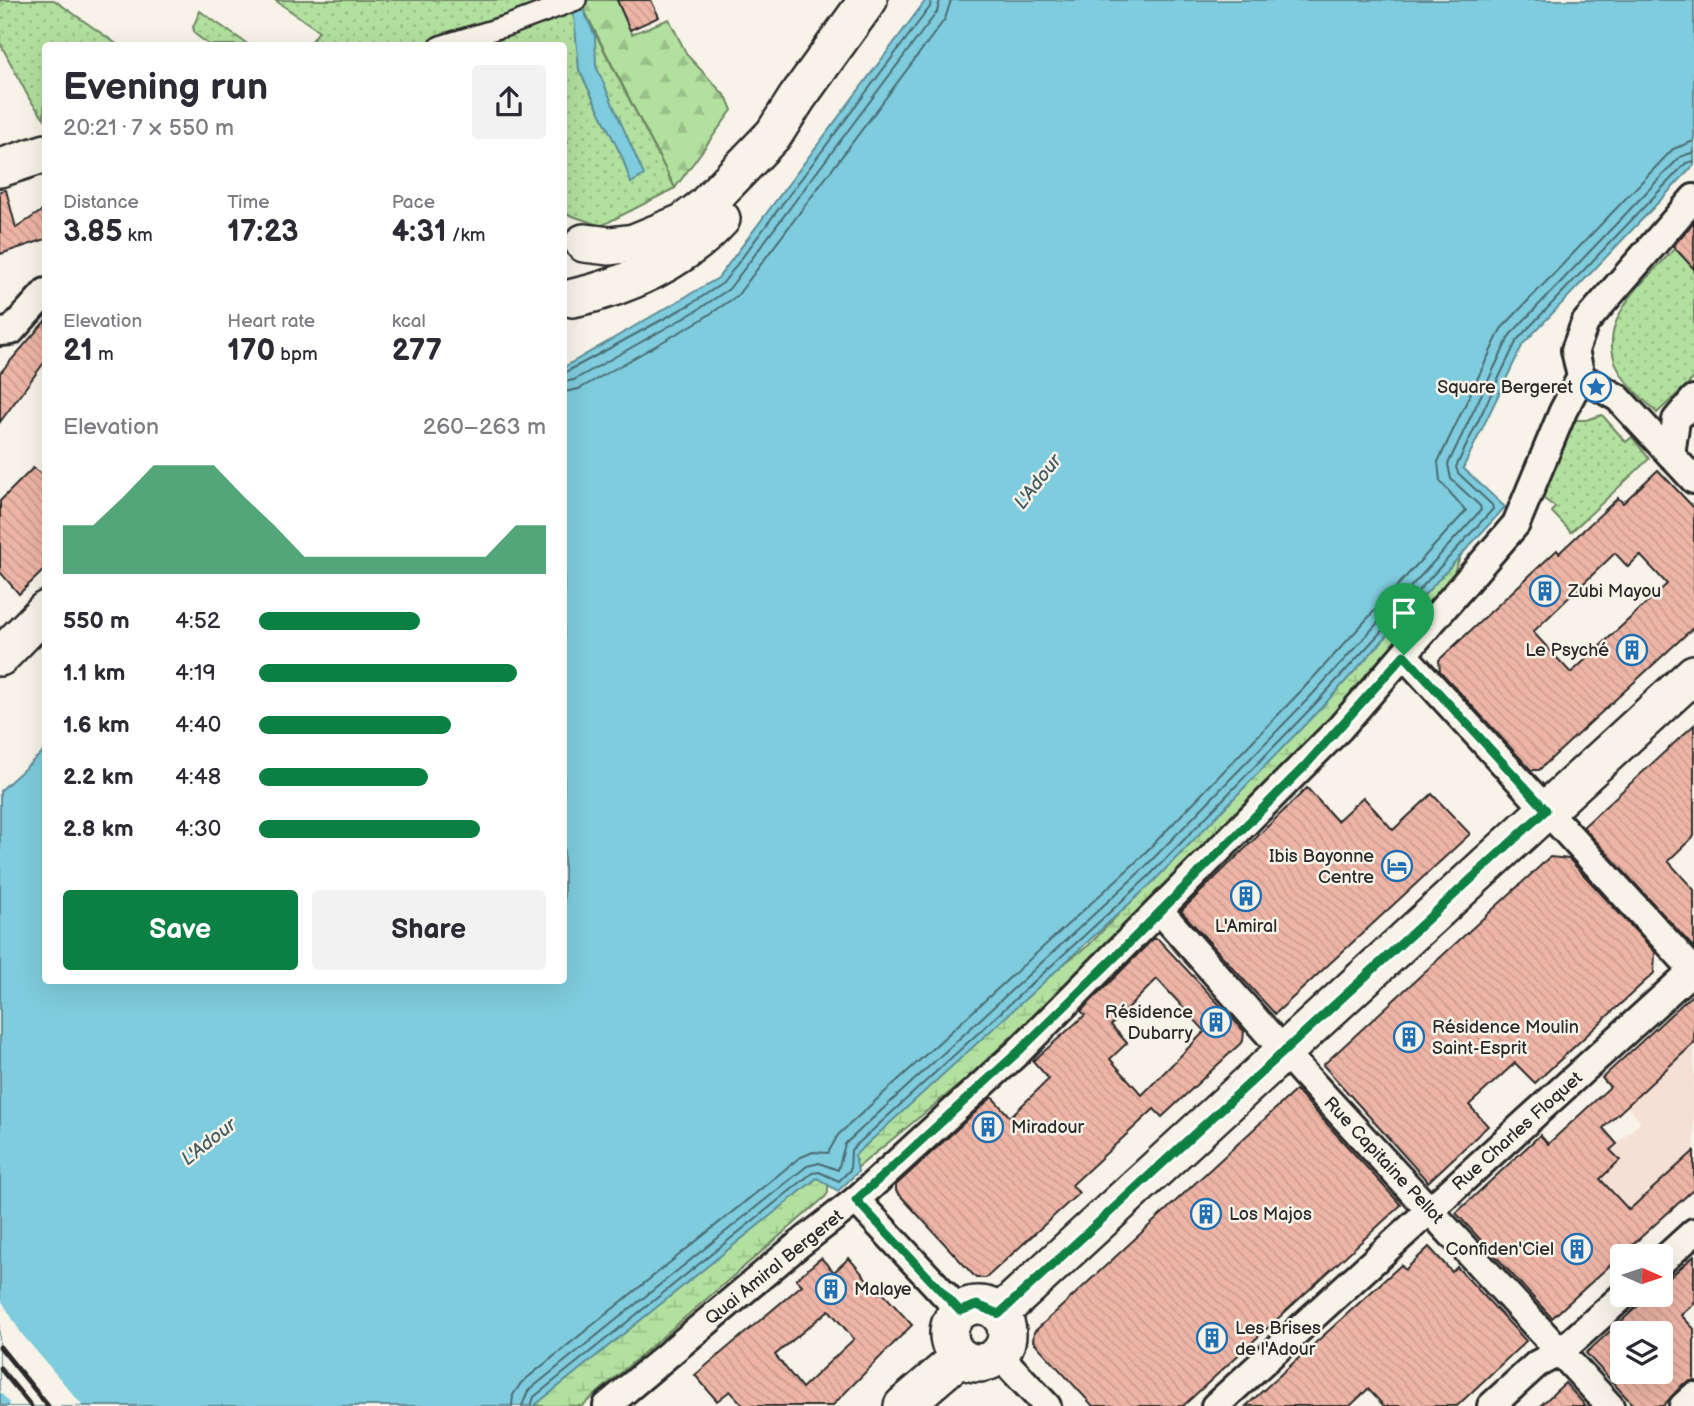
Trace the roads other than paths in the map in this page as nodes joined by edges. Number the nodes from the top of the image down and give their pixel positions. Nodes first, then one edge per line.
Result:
1 (868, 0) edge
2 (571, 2) edge
3 (452, 42) edge
4 (774, 134) junction
5 (42, 154) edge
6 (0, 167) edge
7 (1694, 198) edge
8 (574, 235) edge
9 (42, 296) edge
10 (568, 300) edge
11 (4, 335) edge
12 (1581, 377) junction
13 (1694, 399) edge
14 (1671, 456) junction
15 (1694, 480) edge
16 (42, 614) edge
17 (1404, 655) junction
18 (0, 657) edge
19 (1694, 674) edge
20 (1546, 810) junction
21 (1160, 911) junction
22 (1694, 970) edge
23 (1285, 1052) junction
24 (856, 1200) junction
25 (1430, 1210) junction
26 (1694, 1231) edge
27 (1673, 1251) edge
28 (1610, 1307) edge
29 (960, 1311) junction
30 (999, 1314) junction
31 (1560, 1352) junction
32 (999, 1355) junction
33 (960, 1357) junction
34 (1694, 1396) edge
35 (607, 1406) edge
36 (903, 1406) edge
37 (1047, 1406) edge
38 (1215, 1406) edge
39 (1491, 1406) edge
40 (1610, 1406) edge
41 (1683, 1406) edge

1 - 4 main road
2 - 3 street
4 - 8 main road
4 - 10 main road
5 - 6 main road
7 - 12 street
8 - 10 main road
9 - 11 street
12 - 14 street
12 - 17 street, Quai Amiral Bergeret
13 - 14 street
14 - 15 street
16 - 18 main road
17 - 20 street
17 - 21 street, Quai Amiral Bergeret
19 - 20 main road
20 - 22 street
20 - 23 main road
21 - 23 street, Rue Capitaine Pellot
21 - 24 street, Quai Amiral Bergeret
22 - 25 street, Rue Charles Floquet
23 - 25 street, Rue Capitaine Pellot
23 - 30 main road
24 - 29 street
24 - 35 street, Quai Amiral Bergeret
25 - 31 street, Rue Capitaine Pellot
25 - 38 street, Rue Charles Floquet
26 - 27 street
28 - 31 street
29 - 30 main road
29 - 33 main road
30 - 32 main road
31 - 39 street
31 - 40 street, Rue Capitaine Pellot
32 - 33 main road
32 - 37 street
33 - 36 main road
34 - 41 street

